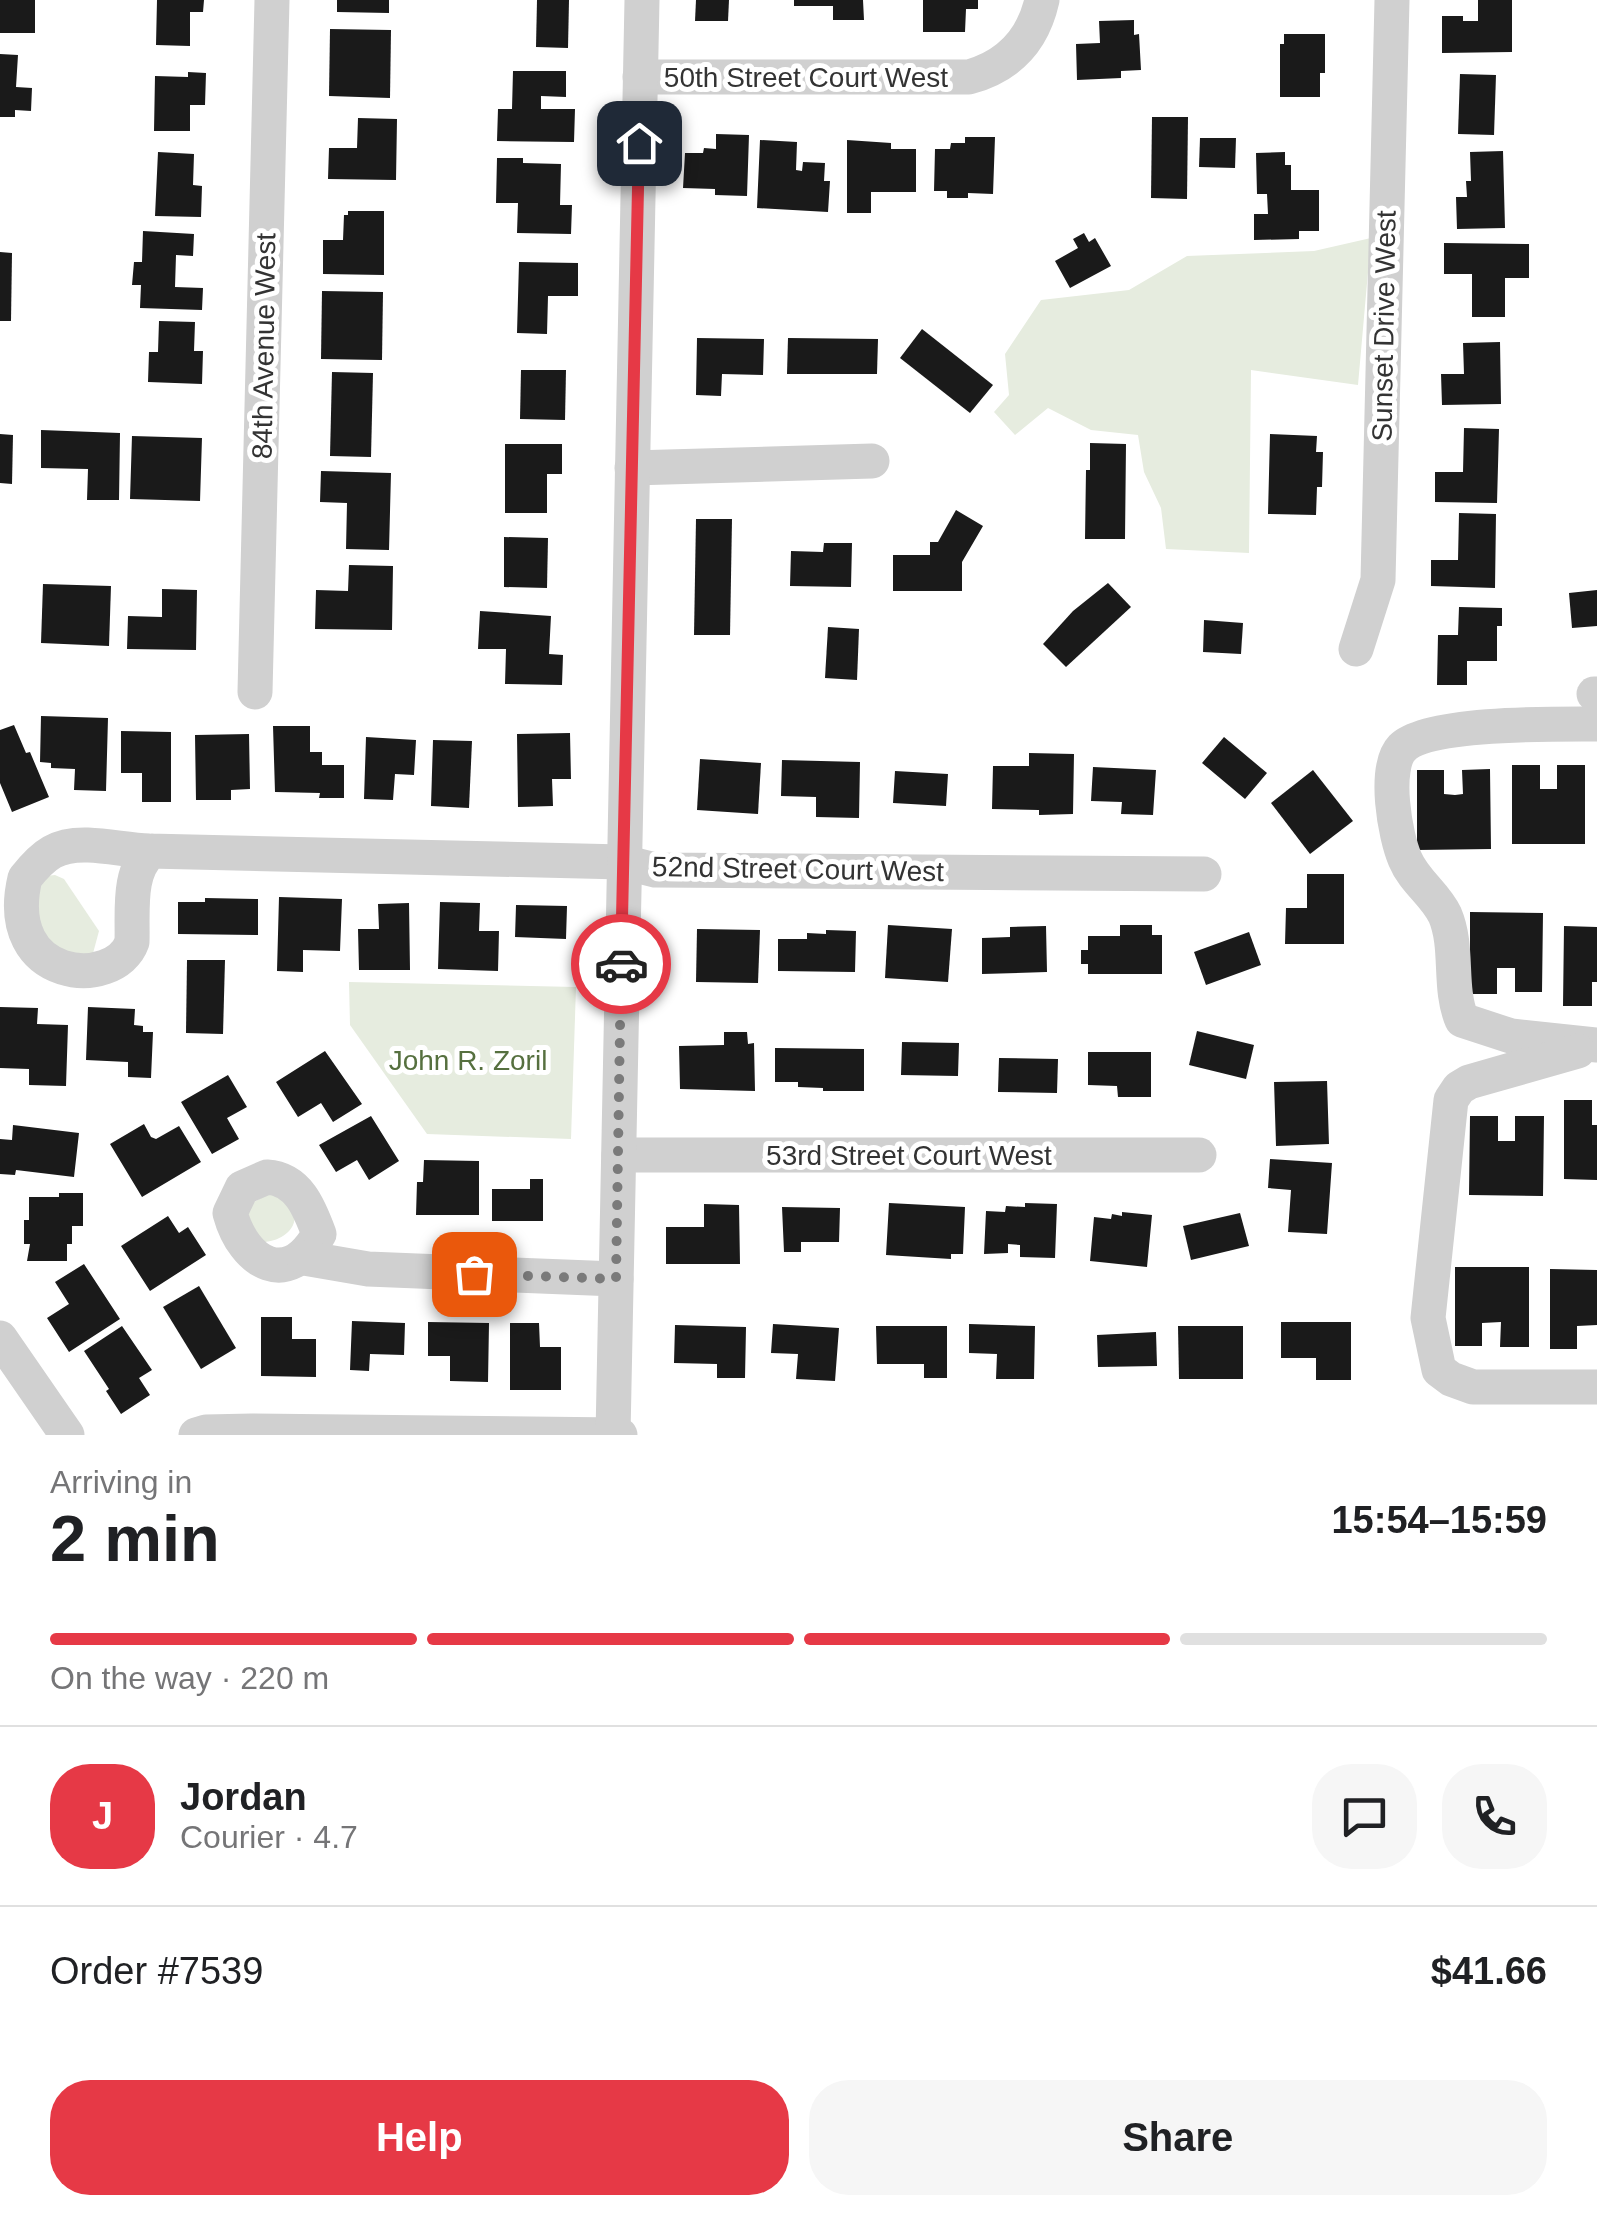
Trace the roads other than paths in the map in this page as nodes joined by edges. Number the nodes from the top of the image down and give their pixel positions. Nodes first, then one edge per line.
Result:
1 (272, 0) edge
2 (642, 0) edge
3 (1042, 0) edge
4 (1392, 0) edge
5 (640, 77) junction
6 (872, 461) dead end
7 (632, 468) junction
8 (1356, 649) dead end
9 (255, 692) dead end
10 (1596, 704) edge
11 (152, 851) junction
12 (622, 862) junction
13 (1204, 874) dead end
14 (1597, 1045) edge
15 (618, 1155) junction
16 (1199, 1155) dead end
17 (304, 1258) dead end
18 (616, 1279) junction
19 (0, 1338) edge
20 (1597, 1387) edge
21 (67, 1435) edge
22 (196, 1435) edge
23 (615, 1435) edge

1 - 9 street, 84th Avenue West
2 - 5 street
3 - 5 street, 50th Street Court West
4 - 8 street, Sunset Drive West
5 - 7 street
6 - 7 street
7 - 12 street
10 - 14 street
11 - 11 street, 52nd Street Court West
11 - 12 street, 52nd Street Court West
12 - 13 street, 52nd Street Court West
12 - 15 street
14 - 20 street
15 - 16 street, 53rd Street Court West
15 - 18 street
17 - 18 street
18 - 23 street
19 - 21 street
22 - 23 street

